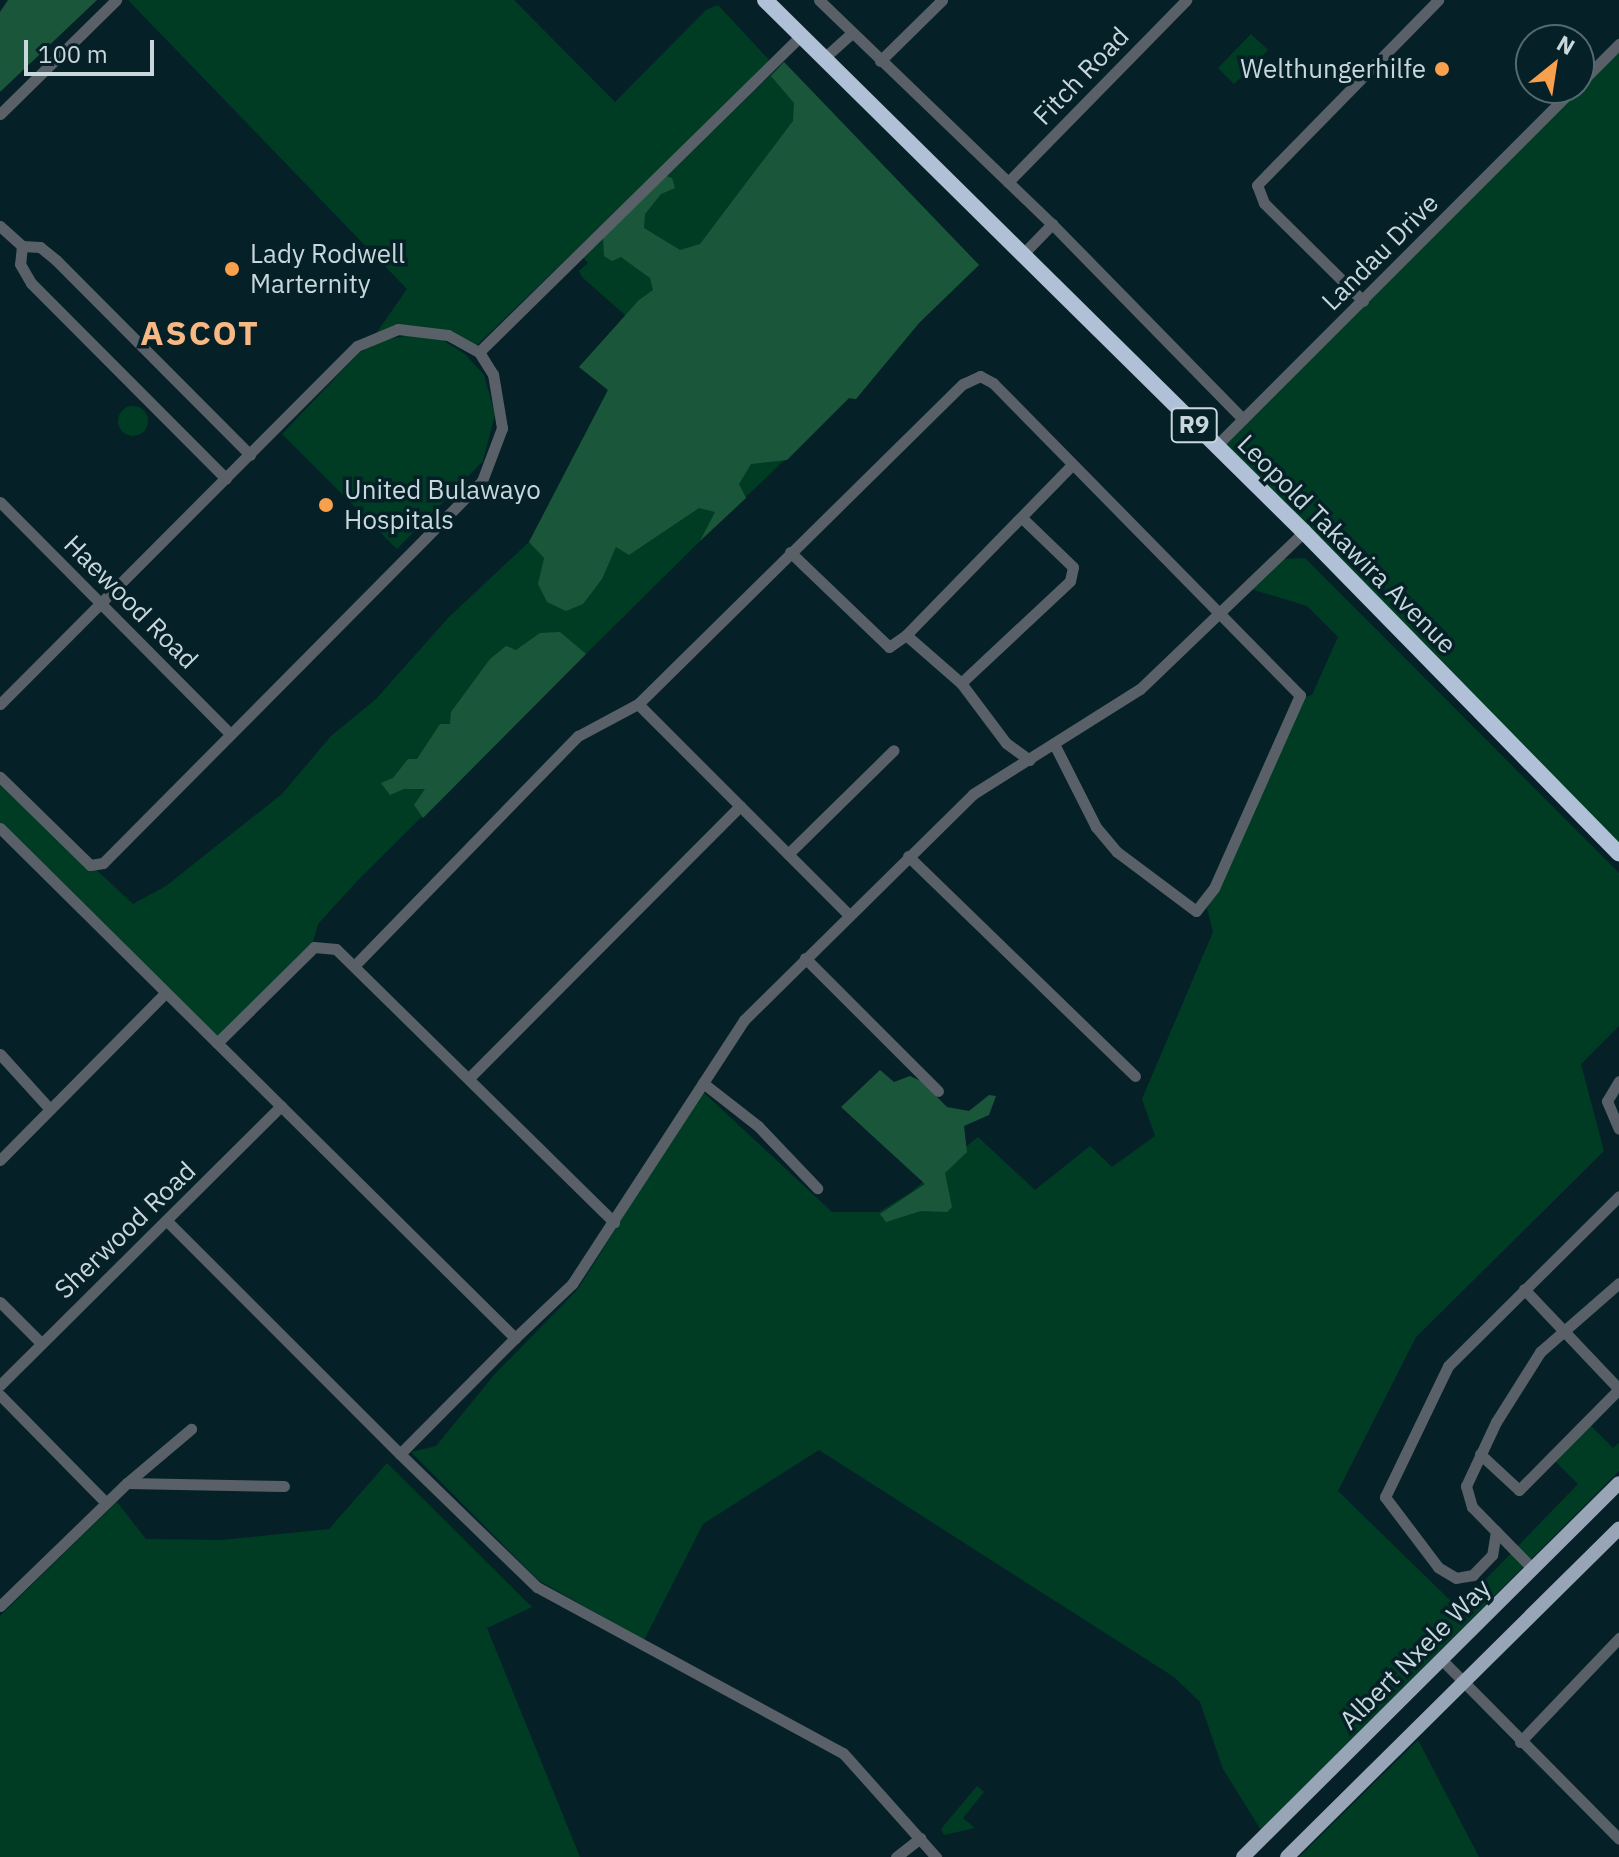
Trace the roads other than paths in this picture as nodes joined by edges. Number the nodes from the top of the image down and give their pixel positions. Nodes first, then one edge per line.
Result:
1 (116, 0) edge
2 (765, 0) edge
3 (819, 0) edge
4 (942, 0) edge
5 (1186, 0) edge
6 (1438, 0) edge
7 (852, 33) junction
8 (801, 36) junction
9 (1619, 44) edge
10 (824, 58) junction
11 (880, 61) junction
12 (1595, 68) edge
13 (1558, 104) edge
14 (0, 114) edge
15 (1008, 182) junction
16 (1052, 224) junction
17 (0, 226) edge
18 (22, 246) junction
19 (1021, 256) junction
20 (1363, 301) junction
21 (479, 352) junction
22 (1243, 419) junction
23 (1216, 446) junction
24 (250, 455) junction
25 (1072, 465) junction
26 (226, 479) junction
27 (0, 502) edge
28 (1022, 518) junction
29 (1304, 532) junction
30 (790, 552) junction
31 (104, 604) junction
32 (1223, 613) junction
33 (906, 635) junction
34 (961, 683) junction
35 (0, 704) edge
36 (638, 704) junction
37 (230, 734) junction
38 (1006, 743) junction
39 (1054, 744) junction
40 (894, 750) dead end
41 (1029, 760) junction
42 (1015, 769) junction
43 (0, 777) edge
44 (740, 806) junction
45 (0, 828) edge
46 (788, 854) junction
47 (1619, 854) edge
48 (908, 856) junction
49 (848, 914) junction
50 (805, 958) junction
51 (355, 965) junction
52 (165, 993) junction
53 (217, 1043) junction
54 (0, 1054) edge
55 (1135, 1076) dead end
56 (469, 1078) junction
57 (1619, 1081) edge
58 (703, 1083) junction
59 (938, 1091) dead end
60 (281, 1106) junction
61 (49, 1108) junction
62 (1619, 1129) edge
63 (0, 1160) edge
64 (817, 1188) dead end
65 (1619, 1196) edge
66 (168, 1222) junction
67 (614, 1222) junction
68 (1619, 1283) edge
69 (1524, 1289) junction
70 (0, 1302) edge
71 (1561, 1329) junction
72 (515, 1338) junction
73 (41, 1343) junction
74 (0, 1385) edge
75 (1619, 1389) edge
76 (0, 1395) edge
77 (191, 1429) dead end
78 (400, 1454) junction
79 (1480, 1454) junction
80 (127, 1483) junction
81 (1619, 1483) edge
82 (284, 1486) dead end
83 (106, 1503) junction
84 (1619, 1529) edge
85 (1496, 1531) junction
86 (1533, 1569) junction
87 (0, 1606) edge
88 (1619, 1638) edge
89 (1443, 1661) junction
90 (1464, 1683) junction
91 (1520, 1742) junction
92 (920, 1838) junction
93 (1618, 1838) edge
94 (896, 1857) edge
95 (936, 1857) edge
96 (1243, 1857) edge
97 (1287, 1857) edge

1 - 14 street
2 - 8 highway, Leopold Takawira Avenue / R9
3 - 7 street
4 - 11 street
5 - 15 street, Fitch Road
6 - 20 street
7 - 10 street
7 - 11 street
8 - 10 highway, Leopold Takawira Avenue / R9
8 - 21 street
9 - 12 street
10 - 19 highway, Leopold Takawira Avenue / R9
11 - 15 street
13 - 20 street, Landau Drive
15 - 16 street
16 - 19 street
16 - 22 street
17 - 18 street
18 - 24 street
18 - 26 street
19 - 23 highway, Leopold Takawira Avenue / R9
20 - 22 street, Landau Drive
21 - 24 street
21 - 37 street
22 - 23 street, Landau Drive
23 - 29 highway, Leopold Takawira Avenue / R9
24 - 26 street
25 - 28 street
25 - 30 street
25 - 32 street
26 - 31 street
27 - 31 street, Haewood Road
28 - 33 street
28 - 34 street
29 - 32 street
29 - 47 highway, Leopold Takawira Avenue / R9
30 - 33 street
30 - 36 street
31 - 35 street
31 - 37 street, Haewood Road
32 - 39 street
32 - 39 street
33 - 34 street
34 - 38 street
36 - 44 street
36 - 51 street
37 - 43 street
38 - 41 street
38 - 42 street
39 - 41 street
40 - 46 street
41 - 42 street
42 - 48 street
44 - 46 street
44 - 56 street
45 - 52 street
46 - 49 street
48 - 49 street
48 - 55 street
49 - 50 street
50 - 58 street
50 - 59 street
51 - 53 street
51 - 56 street
52 - 53 street
52 - 61 street
53 - 60 street
54 - 61 street
56 - 67 street
57 - 62 street
58 - 64 street
58 - 67 street
60 - 66 street, Sherwood Road
60 - 72 street
61 - 63 street
65 - 69 street
66 - 73 street, Sherwood Road
66 - 78 street
67 - 72 street
68 - 71 street
69 - 71 street
69 - 85 street
70 - 73 street
71 - 75 street
71 - 79 street
72 - 78 street
73 - 74 street, Sherwood Road
75 - 79 street
76 - 83 street
77 - 80 street
78 - 92 street
79 - 85 street
80 - 82 street
80 - 83 street
81 - 86 main road, Albert Nxele Way
83 - 87 street
84 - 90 main road, Albert Nxele Way
85 - 86 street
86 - 89 main road, Albert Nxele Way
88 - 91 street
89 - 90 street
89 - 96 main road, Albert Nxele Way
90 - 91 street
90 - 97 main road, Albert Nxele Way
91 - 93 street
92 - 94 street
92 - 95 street

